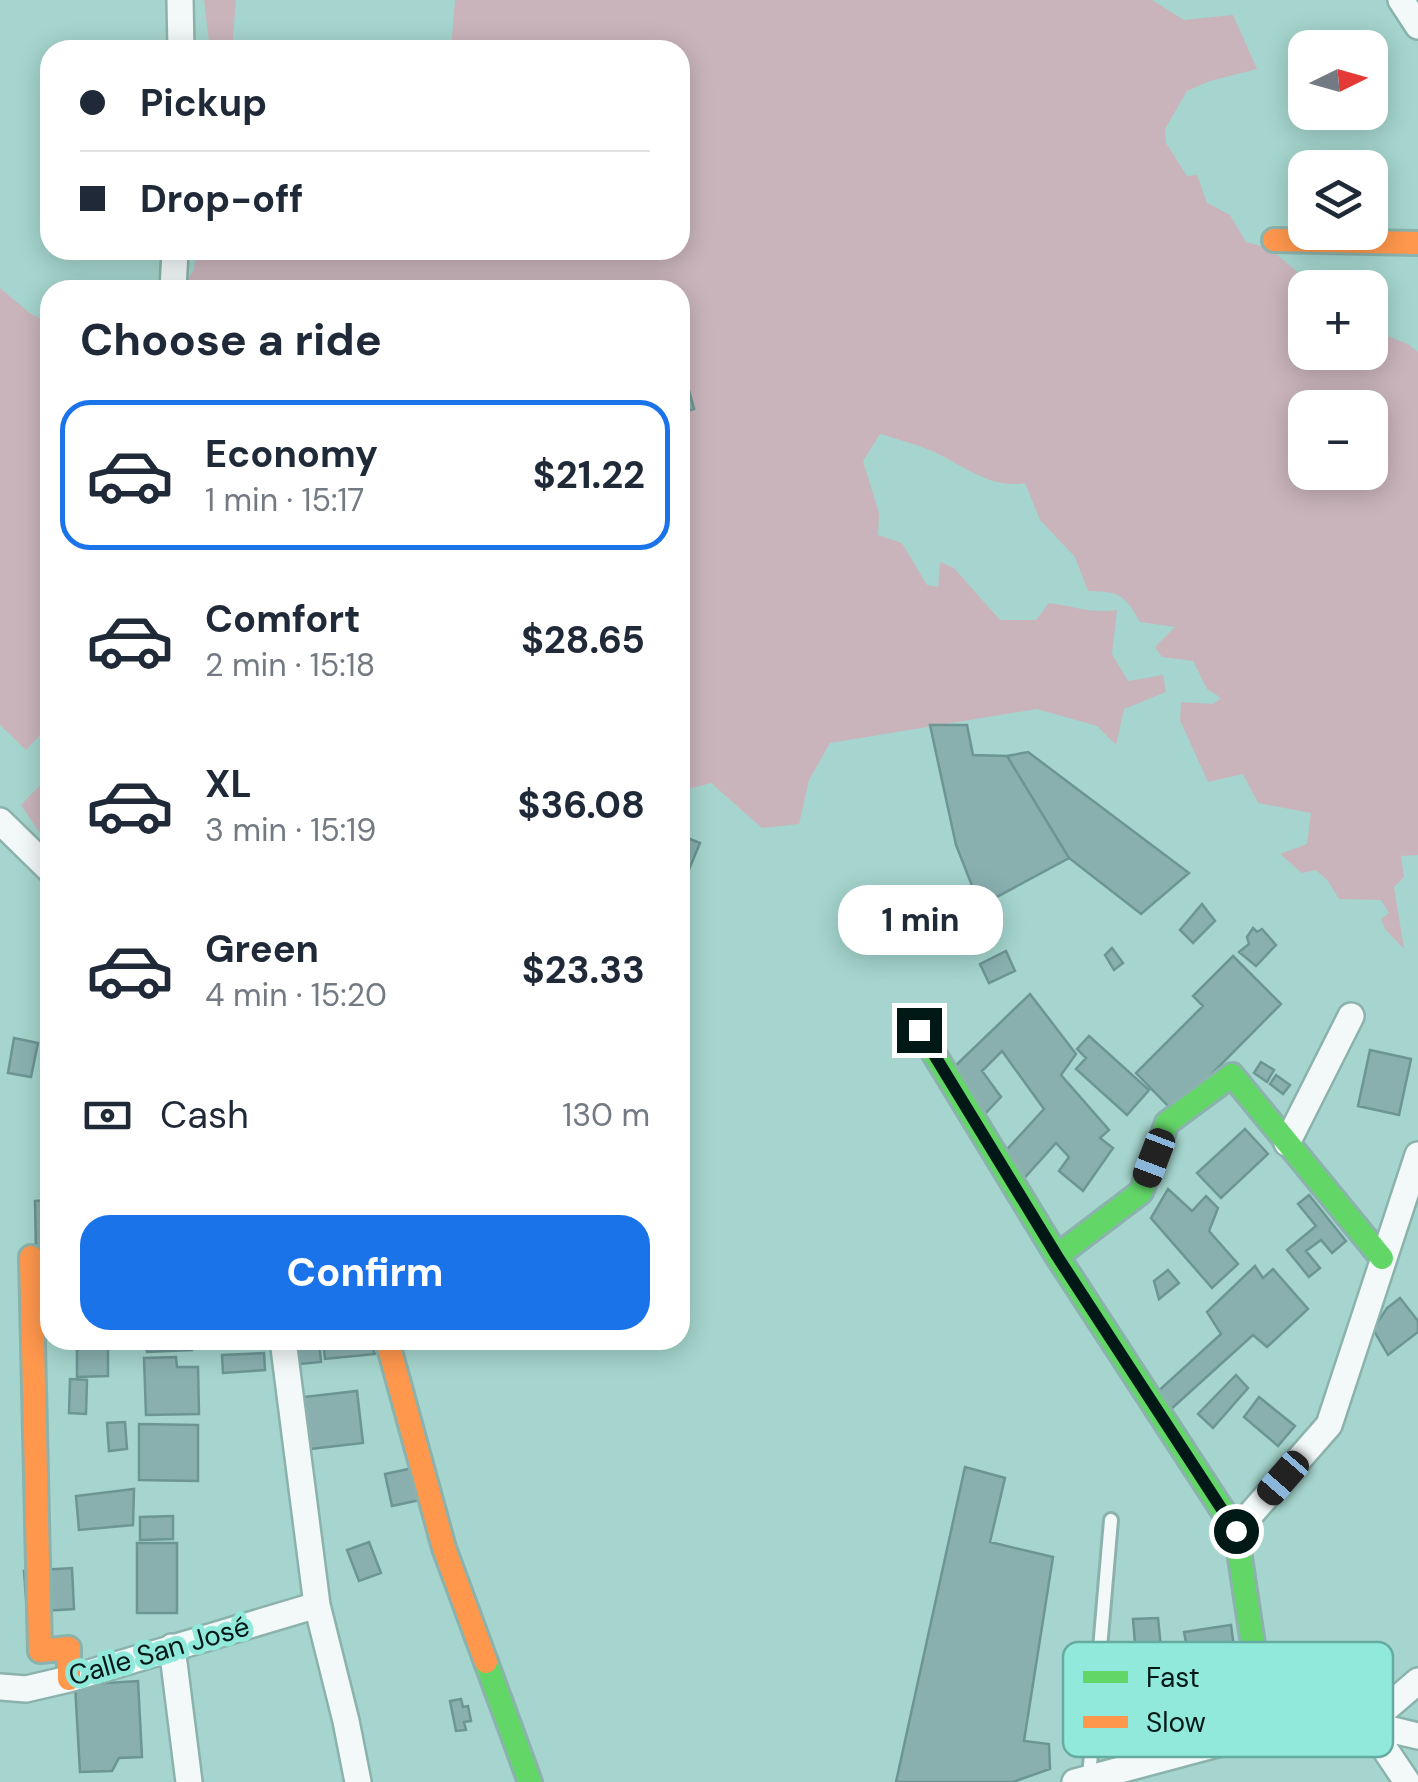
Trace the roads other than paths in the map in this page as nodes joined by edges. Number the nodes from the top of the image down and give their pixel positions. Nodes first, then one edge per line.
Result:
1 (180, 0) edge
2 (1401, 0) edge
3 (1418, 26) edge
4 (181, 40) edge
5 (1274, 240) dead end
6 (1418, 243) edge
7 (0, 822) edge
8 (40, 860) edge
9 (1351, 1016) dead end
10 (919, 1030) dead end
11 (1288, 1143) junction
12 (1418, 1156) edge
13 (1057, 1256) junction
14 (31, 1257) dead end
15 (1382, 1258) junction
16 (285, 1350) edge
17 (390, 1350) edge
18 (1112, 1520) dead end
19 (1236, 1531) junction
20 (318, 1605) junction
21 (1098, 1642) edge
22 (1253, 1642) edge
23 (172, 1647) junction
24 (69, 1679) junction
25 (1418, 1681) edge
26 (0, 1687) edge
27 (1393, 1702) edge
28 (1393, 1730) edge
29 (1418, 1736) edge
30 (1168, 1757) edge
31 (1390, 1757) edge
32 (1082, 1780) edge
33 (189, 1782) edge
34 (358, 1782) edge
35 (530, 1782) edge
36 (1407, 1782) edge

1 - 4 street
2 - 3 street
5 - 6 street
7 - 8 street
9 - 11 street
10 - 13 street
11 - 13 street
11 - 15 street
12 - 15 street
13 - 19 street
14 - 24 street
15 - 19 street
16 - 20 street
17 - 35 street
18 - 21 lane
19 - 22 street
20 - 23 street, Calle San José
20 - 34 street
23 - 24 street, Calle San José
23 - 33 street
24 - 26 street, Calle San José
25 - 27 street
28 - 29 street
30 - 32 street
31 - 36 street

